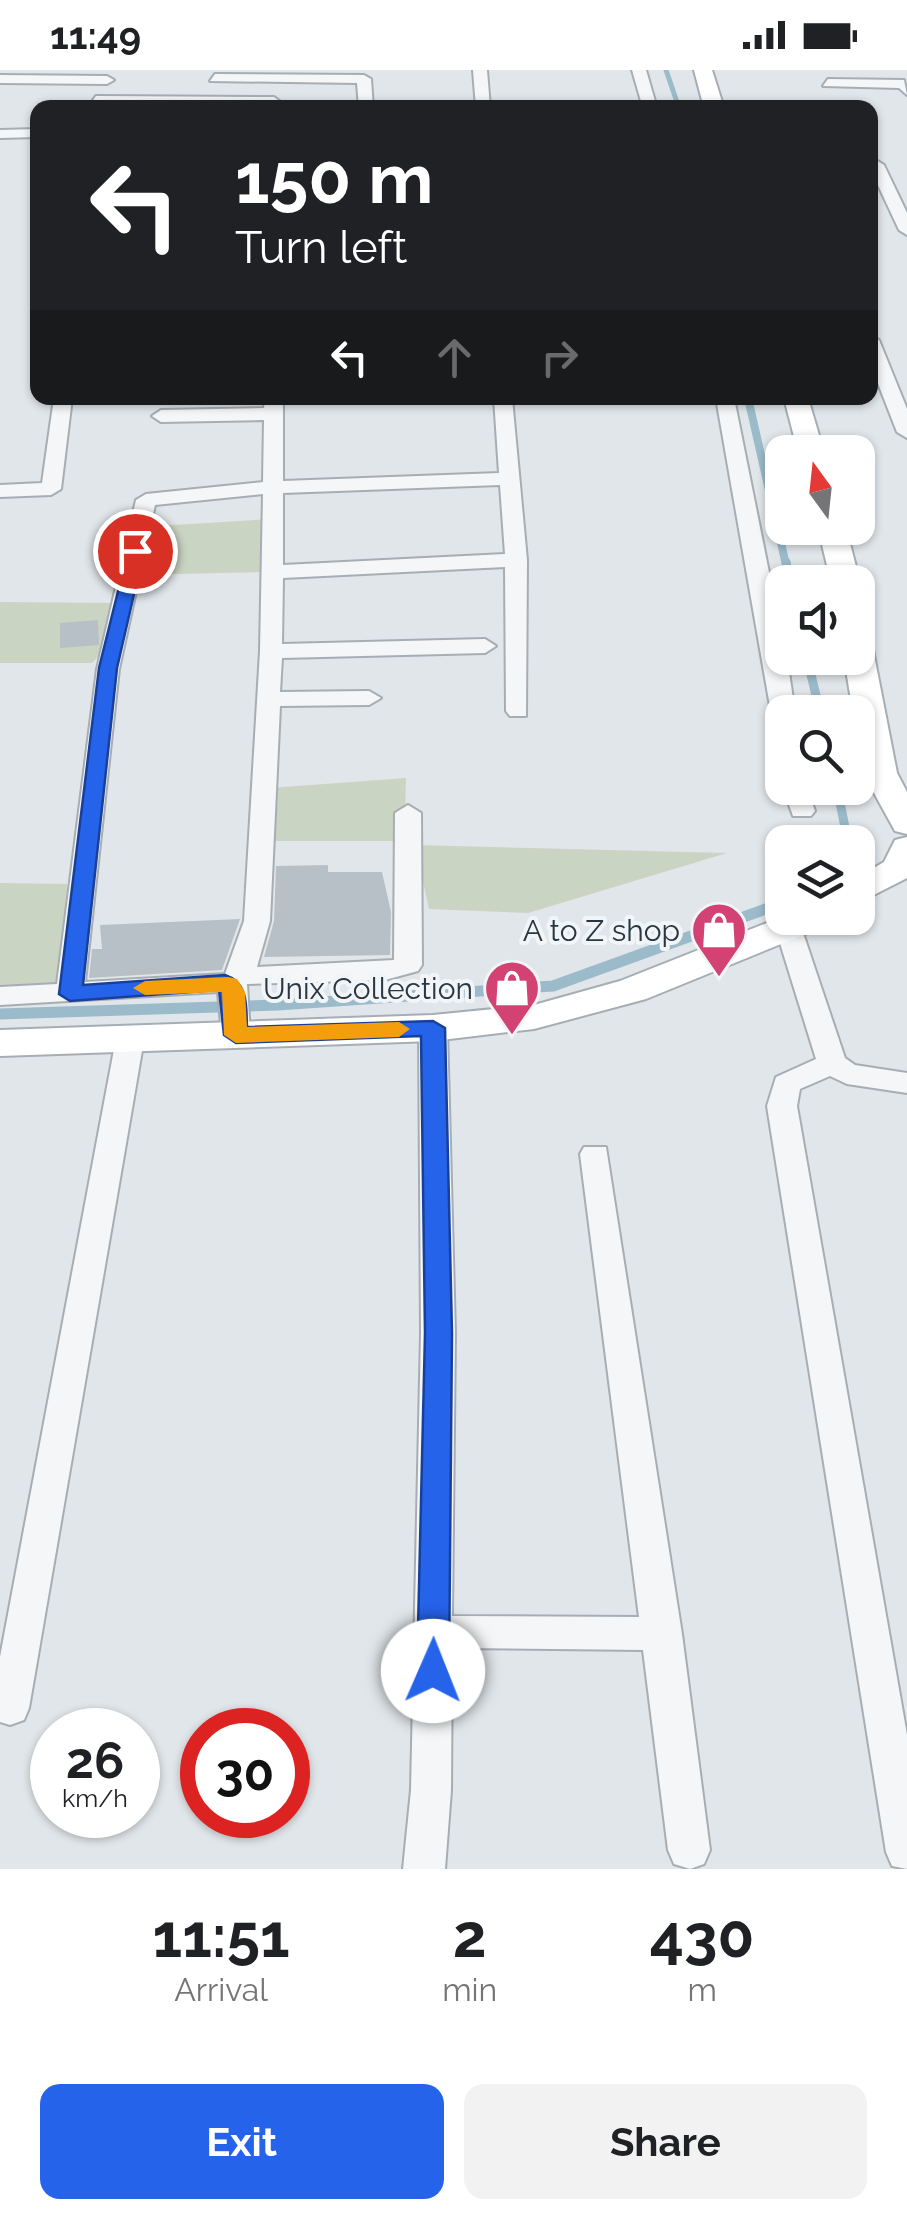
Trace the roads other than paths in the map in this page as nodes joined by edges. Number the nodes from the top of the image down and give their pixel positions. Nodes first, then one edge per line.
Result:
1 (480, 70) edge
2 (639, 70) edge
3 (703, 70) edge
4 (216, 74) edge
5 (364, 74) edge
6 (110, 75) edge
7 (890, 77) edge
8 (0, 79) edge
9 (827, 83) edge
10 (907, 91) edge
11 (97, 100) edge
12 (211, 100) edge
13 (366, 100) edge
14 (482, 100) edge
15 (648, 100) edge
16 (712, 100) edge
17 (0, 134) edge
18 (30, 134) edge
19 (879, 165) edge
20 (907, 230) edge
21 (878, 376) edge
22 (62, 405) edge
23 (503, 405) edge
24 (726, 405) edge
25 (798, 405) edge
26 (274, 406) edge
27 (161, 416) dead end
28 (907, 432) edge
29 (806, 435) edge
30 (509, 479) junction
31 (273, 487) junction
32 (0, 490) edge
33 (516, 560) junction
34 (271, 572) junction
35 (485, 646) dead end
36 (271, 652) junction
37 (863, 675) edge
38 (781, 695) edge
39 (370, 698) dead end
40 (268, 700) junction
41 (518, 710) dead end
42 (408, 813) dead end
43 (907, 824) edge
44 (907, 848) edge
45 (875, 882) edge
46 (768, 935) edge
47 (803, 935) edge
48 (70, 994) junction
49 (0, 996) edge
50 (235, 1001) junction
51 (433, 1028) junction
52 (130, 1039) junction
53 (0, 1044) edge
54 (832, 1063) junction
55 (907, 1083) edge
56 (595, 1154) dead end
57 (434, 1632) junction
58 (663, 1634) junction
59 (10, 1708) dead end
60 (689, 1850) dead end
61 (907, 1852) edge
62 (424, 1869) edge

1 - 14 street
2 - 15 street
3 - 16 street
4 - 5 street
4 - 12 street
5 - 13 street
6 - 8 street
6 - 11 street
7 - 9 street
7 - 10 street
17 - 18 street
19 - 20 street
21 - 28 street
22 - 32 street
23 - 30 street
24 - 38 street
25 - 29 street
26 - 27 street
26 - 31 street
30 - 31 street
30 - 33 street
31 - 34 street
31 - 48 street
33 - 34 street
33 - 41 street
34 - 36 street
35 - 36 street
36 - 40 street
37 - 43 street
39 - 40 street
40 - 50 street
42 - 50 street
44 - 45 street
46 - 51 street
47 - 54 street
48 - 49 street
48 - 50 street
50 - 51 street
50 - 52 street
51 - 57 street
52 - 53 street
52 - 59 street
54 - 55 street
54 - 61 street
56 - 58 street
57 - 58 street
57 - 62 street
58 - 60 street

